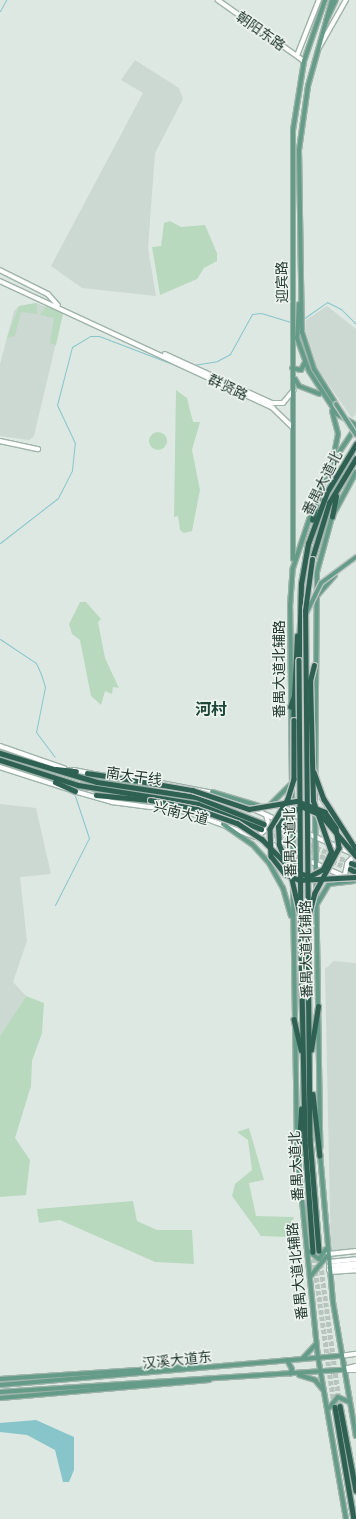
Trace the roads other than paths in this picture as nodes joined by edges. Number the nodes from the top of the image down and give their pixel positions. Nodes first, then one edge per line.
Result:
1 (218, 0) edge
2 (319, 0) edge
3 (325, 0) edge
4 (332, 0) edge
5 (336, 0) edge
6 (346, 0) edge
7 (320, 34) junction
8 (317, 52) junction
9 (296, 56) junction
10 (304, 61) junction
11 (0, 270) edge
12 (13, 276) junction
13 (0, 281) edge
14 (9, 285) junction
15 (58, 306) junction
16 (297, 314) junction
17 (300, 327) junction
18 (180, 362) junction
19 (305, 362) junction
20 (292, 368) junction
21 (292, 375) junction
22 (292, 391) junction
23 (356, 426) edge
24 (293, 428) junction
25 (356, 435) edge
26 (0, 441) edge
27 (356, 444) edge
28 (38, 449) dead end
29 (356, 458) edge
30 (330, 466) junction
31 (356, 472) edge
32 (340, 484) junction
33 (320, 490) junction
34 (332, 517) junction
35 (308, 544) junction
36 (356, 556) edge
37 (356, 560) edge
38 (293, 568) junction
39 (315, 602) junction
40 (305, 617) junction
41 (299, 627) junction
42 (314, 665) junction
43 (294, 696) junction
44 (290, 707) junction
45 (0, 746) edge
46 (0, 752) edge
47 (311, 758) junction
48 (0, 760) edge
49 (0, 767) edge
50 (46, 769) junction
51 (316, 770) junction
52 (76, 771) junction
53 (88, 773) junction
54 (43, 776) junction
55 (290, 785) junction
56 (75, 791) junction
57 (212, 792) junction
58 (96, 795) junction
59 (265, 814) junction
60 (223, 824) junction
61 (264, 824) tunnel mouth
62 (293, 827) junction
63 (261, 829) tunnel mouth
64 (315, 836) junction
65 (255, 837) junction
66 (356, 848) edge
67 (293, 853) junction
68 (356, 856) edge
69 (315, 863) junction
70 (350, 870) tunnel mouth
71 (356, 872) edge
72 (345, 877) junction
73 (355, 880) edge
74 (316, 910) junction
75 (308, 921) junction
76 (301, 923) junction
77 (294, 926) junction
78 (318, 1007) junction
79 (294, 1019) junction
80 (303, 1060) junction
81 (310, 1060) junction
82 (311, 1077) junction
83 (304, 1082) junction
84 (320, 1156) junction
85 (298, 1163) junction
86 (327, 1247) junction
87 (306, 1248) junction
88 (319, 1251) tunnel mouth
89 (356, 1251) edge
90 (313, 1252) tunnel mouth
91 (328, 1254) junction
92 (356, 1259) edge
93 (356, 1263) edge
94 (329, 1268) junction
95 (356, 1268) edge
96 (310, 1277) junction
97 (316, 1341) junction
98 (356, 1354) edge
99 (341, 1356) junction
100 (318, 1357) junction
101 (301, 1359) junction
102 (287, 1360) junction
103 (222, 1366) junction
104 (356, 1366) edge
105 (343, 1370) junction
106 (356, 1370) edge
107 (320, 1371) junction
108 (290, 1374) junction
109 (295, 1374) junction
110 (217, 1378) junction
111 (0, 1379) edge
112 (0, 1385) edge
113 (0, 1392) edge
114 (325, 1394) junction
115 (0, 1398) edge
116 (349, 1402) junction
117 (340, 1406) tunnel mouth
118 (335, 1407) tunnel mouth
119 (328, 1408) junction
120 (356, 1436) edge
121 (356, 1491) edge
122 (346, 1519) edge
123 (354, 1519) edge

1 - 9 street, 朝阳东路
2 - 9 street
3 - 10 main road, 迎宾路
4 - 7 main road
5 - 7 main road
6 - 8 street
7 - 8 main road, 迎宾路
8 - 16 main road, 迎宾路
9 - 10 street, 朝阳东路
10 - 16 main road, 迎宾路
11 - 12 street, 群贤路
12 - 14 street
12 - 15 street, 群贤路
13 - 14 street, 群贤路
14 - 15 street, 群贤路
15 - 18 street, 群贤路
16 - 17 main road, 迎宾路
16 - 20 main road, 迎宾路
17 - 19 main road
17 - 25 main road, 迎宾路, bridge
18 - 22 street, 群贤路
18 - 24 street, 群贤路
19 - 20 main road
19 - 23 main road
20 - 21 main road, 迎宾路
21 - 22 main road, 迎宾路
21 - 30 main road
22 - 24 main road, 迎宾路
23 - 30 main road, 番禺大道北辅路
24 - 38 main road, 迎宾路
26 - 28 street
27 - 35 highway, 番禺大道北
29 - 32 highway, 番禺大道北
30 - 33 main road, 番禺大道北辅路
31 - 34 main road
32 - 34 highway
32 - 40 highway, 番禺大道北, bridge
33 - 35 highway
33 - 38 main road, 番禺大道北辅路
34 - 39 main road
35 - 41 highway, 番禺大道北
36 - 40 main road, bridge
37 - 39 main road
38 - 44 main road, 番禺大道北辅路
39 - 42 main road
40 - 75 highway, 番禺大道北, bridge
41 - 43 highway
41 - 76 highway, 番禺大道北, bridge
42 - 47 highway, bridge
42 - 51 main road
43 - 44 highway
43 - 73 highway, bridge
44 - 55 main road, 番禺大道北辅路
45 - 52 street, 兴南大道
46 - 50 highway, 南大干线
47 - 58 highway, bridge
47 - 66 highway, bridge
48 - 54 highway, 南大干线
49 - 56 street, 兴南大道
50 - 52 highway
50 - 61 highway, 南大干线
51 - 64 main road, 番禺大道北铺路
51 - 66 main road
52 - 53 street, 兴南大道
53 - 57 street, 兴南大道
53 - 75 highway, bridge
54 - 56 highway
54 - 63 highway, 南大干线
55 - 57 main road
55 - 62 main road, 番禺大道北辅路
56 - 58 street, 兴南大道
57 - 59 street, 兴南大道
58 - 60 street, 兴南大道
59 - 62 street, 兴南大道
59 - 65 street
60 - 65 street, 兴南大道
60 - 77 main road
62 - 64 street, 兴南大道
62 - 67 main road, 番禺大道北辅路
64 - 68 street, 兴南大道
64 - 69 main road, 番禺大道北铺路
65 - 67 street, 兴南大道
67 - 69 street, 兴南大道
67 - 77 main road, 番禺大道北辅路
68 - 72 street
68 - 76 highway, bridge
69 - 72 street, 兴南大道
69 - 74 main road, 番禺大道北铺路
70 - 71 highway
72 - 73 street, 兴南大道
73 - 74 main road
74 - 78 main road, 番禺大道北铺路
75 - 81 highway, 番禺大道北, bridge
76 - 80 highway, 番禺大道北, bridge
77 - 79 main road, 番禺大道北铺路
78 - 81 highway
78 - 84 main road
79 - 80 highway
79 - 85 main road, 番禺大道北辅路
80 - 83 highway, 番禺大道北
81 - 82 highway, 番禺大道北
82 - 84 highway
82 - 88 highway, 番禺大道北
83 - 85 highway
83 - 90 highway, 番禺大道北
84 - 86 main road
85 - 87 main road, 番禺大道北辅路
86 - 87 main road
86 - 91 main road
87 - 96 main road, 番禺大道北辅路
89 - 91 street
91 - 94 main road
91 - 96 main road
92 - 94 street
93 - 94 street
94 - 95 street
94 - 99 main road
96 - 97 main road, 番禺大道北辅路
97 - 100 main road, 番禺大道北辅路
97 - 101 main road
98 - 99 street, 汉溪大道东
99 - 100 main road, 汉溪大道东
99 - 105 main road
100 - 101 main road, 汉溪大道东
100 - 107 main road, 番禺大道北辅路
101 - 102 main road, 汉溪大道东
102 - 103 main road, 汉溪大道东
102 - 108 main road
103 - 111 main road
103 - 112 main road, 汉溪大道东
104 - 105 street
105 - 106 street, 汉溪大道东
105 - 107 main road, 汉溪大道东
105 - 116 main road
107 - 109 main road, 汉溪大道东
107 - 114 main road, 番禺大道北辅路
108 - 109 main road, 汉溪大道东
108 - 110 main road, 汉溪大道东
109 - 114 main road
110 - 113 main road, 汉溪大道东
110 - 115 main road
114 - 119 main road, 番禺大道北辅路
116 - 119 main road
116 - 120 main road
117 - 121 highway
118 - 123 highway
119 - 122 main road, 番禺大道北辅路

